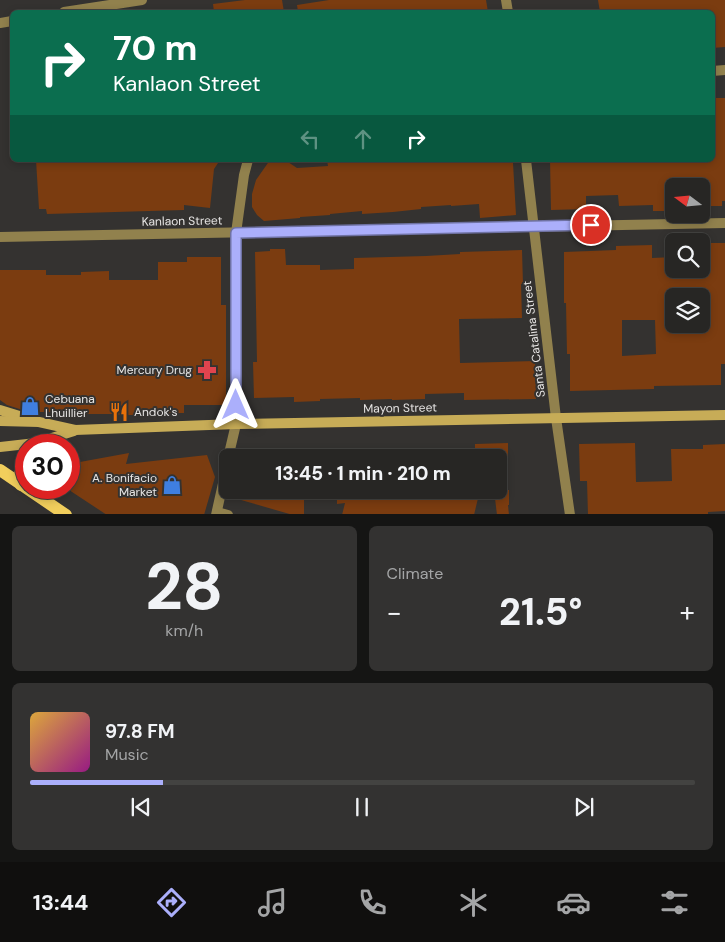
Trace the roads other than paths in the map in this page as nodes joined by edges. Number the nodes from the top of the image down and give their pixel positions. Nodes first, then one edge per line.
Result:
1 (142, 0) edge
2 (77, 10) edge
3 (247, 162) edge
4 (526, 162) edge
5 (725, 223) edge
6 (534, 226) junction
7 (236, 233) junction
8 (0, 237) edge
9 (0, 410) edge
10 (725, 415) edge
11 (556, 418) junction
12 (0, 421) edge
13 (39, 422) junction
14 (236, 424) junction
15 (75, 430) junction
16 (64, 434) edge
17 (15, 446) edge
18 (0, 447) edge
19 (230, 449) edge
20 (0, 470) edge
21 (15, 481) edge
22 (43, 499) edge
23 (219, 499) edge
24 (216, 513) edge
25 (66, 514) edge
26 (228, 514) edge
27 (570, 514) edge

1 - 2 street
3 - 7 street
4 - 6 street, Santa Catalina Street
5 - 6 street, Kanlaon Street
6 - 7 street, Kanlaon Street
6 - 11 street, Santa Catalina Street
7 - 8 street, Kanlaon Street
7 - 14 street
9 - 13 main road
10 - 11 main road, Mayon Street
11 - 14 main road, Mayon Street
11 - 27 street, Santa Catalina Street
12 - 13 main road, Mayon Street
13 - 15 main road, Mayon Street
14 - 15 main road, Mayon Street
14 - 19 street
15 - 16 main road, Mayon Street
17 - 18 main road, Mayon Street
20 - 21 main road
22 - 25 main road
23 - 24 street
24 - 26 street

